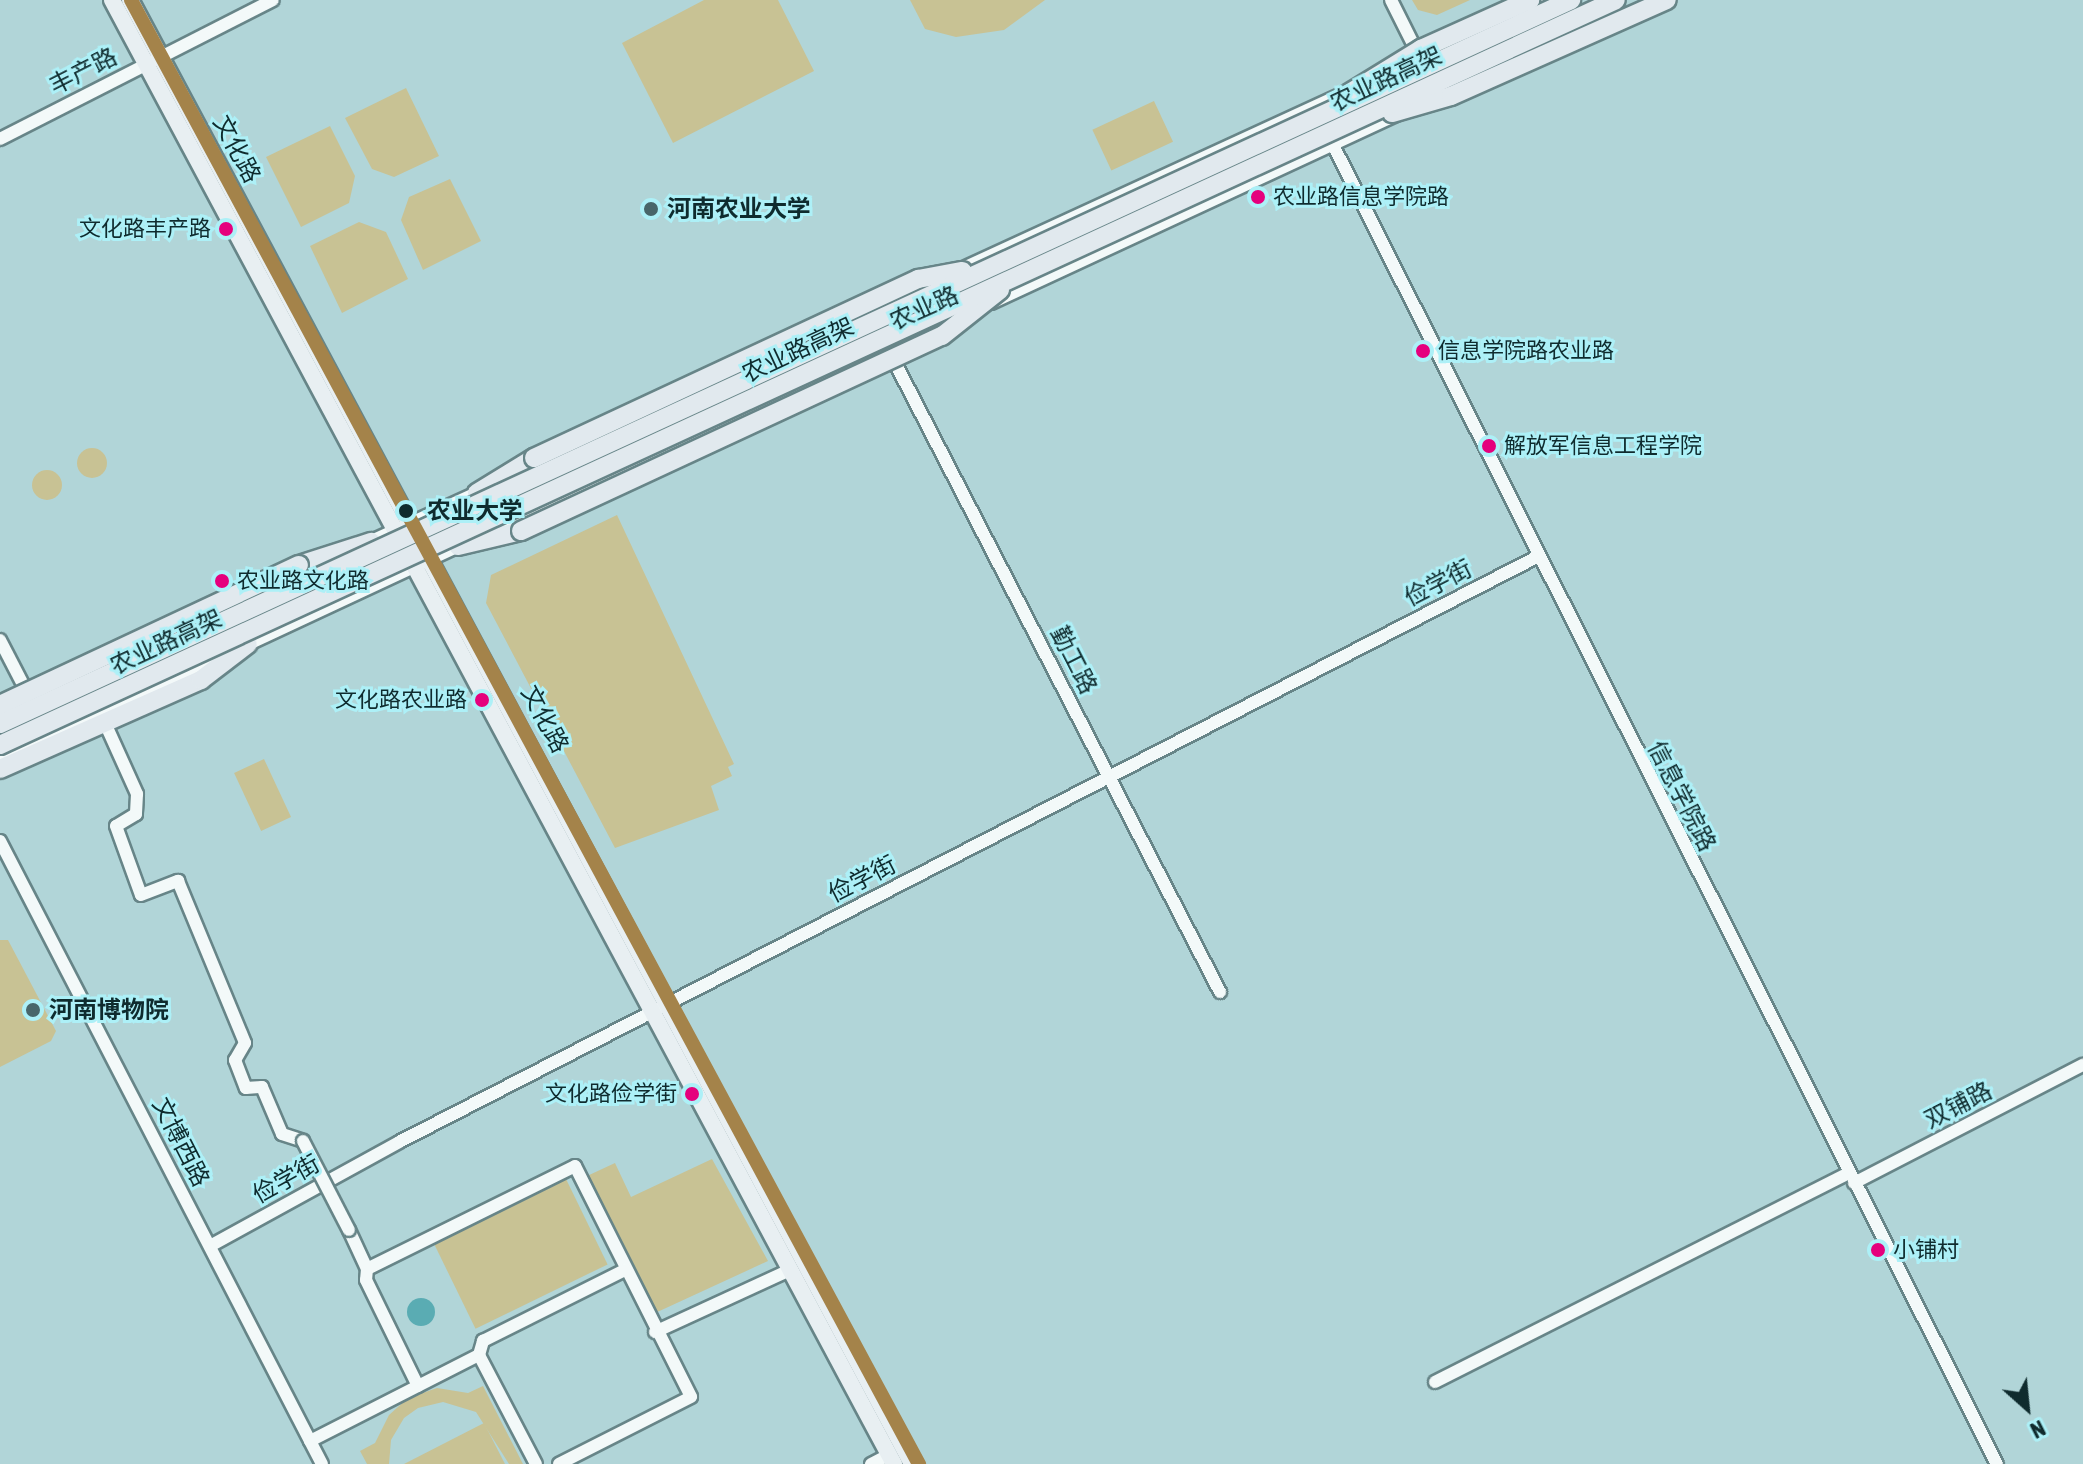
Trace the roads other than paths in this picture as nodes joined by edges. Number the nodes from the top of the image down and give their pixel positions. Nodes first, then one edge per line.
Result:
1 (112, 0) edge
2 (130, 0) edge
3 (273, 0) edge
4 (1391, 0) edge
5 (1530, 0) edge
6 (1546, 0) edge
7 (1571, 0) edge
8 (1616, 0) edge
9 (1648, 0) edge
10 (1667, 0) edge
11 (1420, 58) junction
12 (153, 60) junction
13 (1439, 96) junction
14 (1322, 114) junction
15 (1342, 125) junction
16 (0, 139) edge
17 (1333, 145) junction
18 (989, 267) junction
19 (1022, 273) junction
20 (888, 348) junction
21 (477, 493) junction
22 (405, 526) junction
23 (371, 542) junction
24 (458, 546) junction
25 (1537, 557) junction
26 (424, 562) junction
27 (0, 640) edge
28 (248, 644) junction
29 (30, 698) junction
30 (0, 705) edge
31 (0, 711) edge
32 (105, 723) junction
33 (0, 724) edge
34 (50, 736) junction
35 (0, 745) edge
36 (0, 760) edge
37 (0, 769) edge
38 (1110, 776) junction
39 (0, 841) edge
40 (1220, 992) dead end
41 (661, 1007) junction
42 (2083, 1065) edge
43 (1851, 1178) junction
44 (210, 1246) junction
45 (367, 1269) junction
46 (625, 1270) junction
47 (790, 1270) junction
48 (655, 1332) junction
49 (479, 1355) junction
50 (1435, 1382) dead end
51 (418, 1386) junction
52 (310, 1441) junction
53 (892, 1460) edge
54 (322, 1464) edge
55 (536, 1464) edge
56 (559, 1464) edge
57 (871, 1464) edge
58 (912, 1464) edge
59 (1997, 1464) edge

1 - 12 main road, 文化路
2 - 12 main road, 文化路
3 - 12 street, 丰产路
4 - 11 street
5 - 14 highway, bridge
6 - 11 street, 农业路
7 - 14 highway, 农业路高架, bridge
8 - 15 highway, 农业路高架, bridge
9 - 13 street, 农业路
10 - 15 highway, bridge
11 - 13 street
11 - 21 street, 农业路
12 - 16 street, 丰产路
12 - 22 main road, 文化路
13 - 17 street, 农业路
14 - 18 highway, 农业路高架, bridge
15 - 19 highway, 农业路高架, bridge
17 - 20 street, 农业路
17 - 25 street, 信息学院路
18 - 21 highway, bridge
18 - 33 highway, 农业路高架, bridge
19 - 24 highway, bridge
19 - 35 highway, 农业路高架, bridge
20 - 24 street, 农业路
20 - 38 street, 勤工路
21 - 22 street, 农业路
22 - 23 street, 农业路
22 - 26 main road, 文化路
23 - 29 street, 农业路
23 - 30 highway, bridge
24 - 26 street, 农业路
25 - 38 street, 俭学街
25 - 43 street, 信息学院路
26 - 28 street, 农业路
26 - 41 main road, 文化路
27 - 29 street
28 - 32 highway
28 - 34 street, 农业路
29 - 31 street, 农业路
29 - 34 street
32 - 37 highway
32 - 45 street, bridge
34 - 36 street, 农业路
38 - 40 street, 勤工路
38 - 41 street, 俭学街
39 - 44 street, 文博西路
41 - 44 street, 俭学街
41 - 47 main road, 文化路
41 - 58 main road, 文化路
42 - 43 street, 双铺路
43 - 50 street, 双铺路
43 - 59 street, 信息学院路
44 - 52 street, 文博西路
45 - 46 street
45 - 51 street
46 - 48 street
46 - 49 street
47 - 48 street
47 - 53 main road, 文化路
48 - 56 street
49 - 51 street
49 - 55 street
51 - 52 street
52 - 54 street, 文博西路
53 - 57 street

